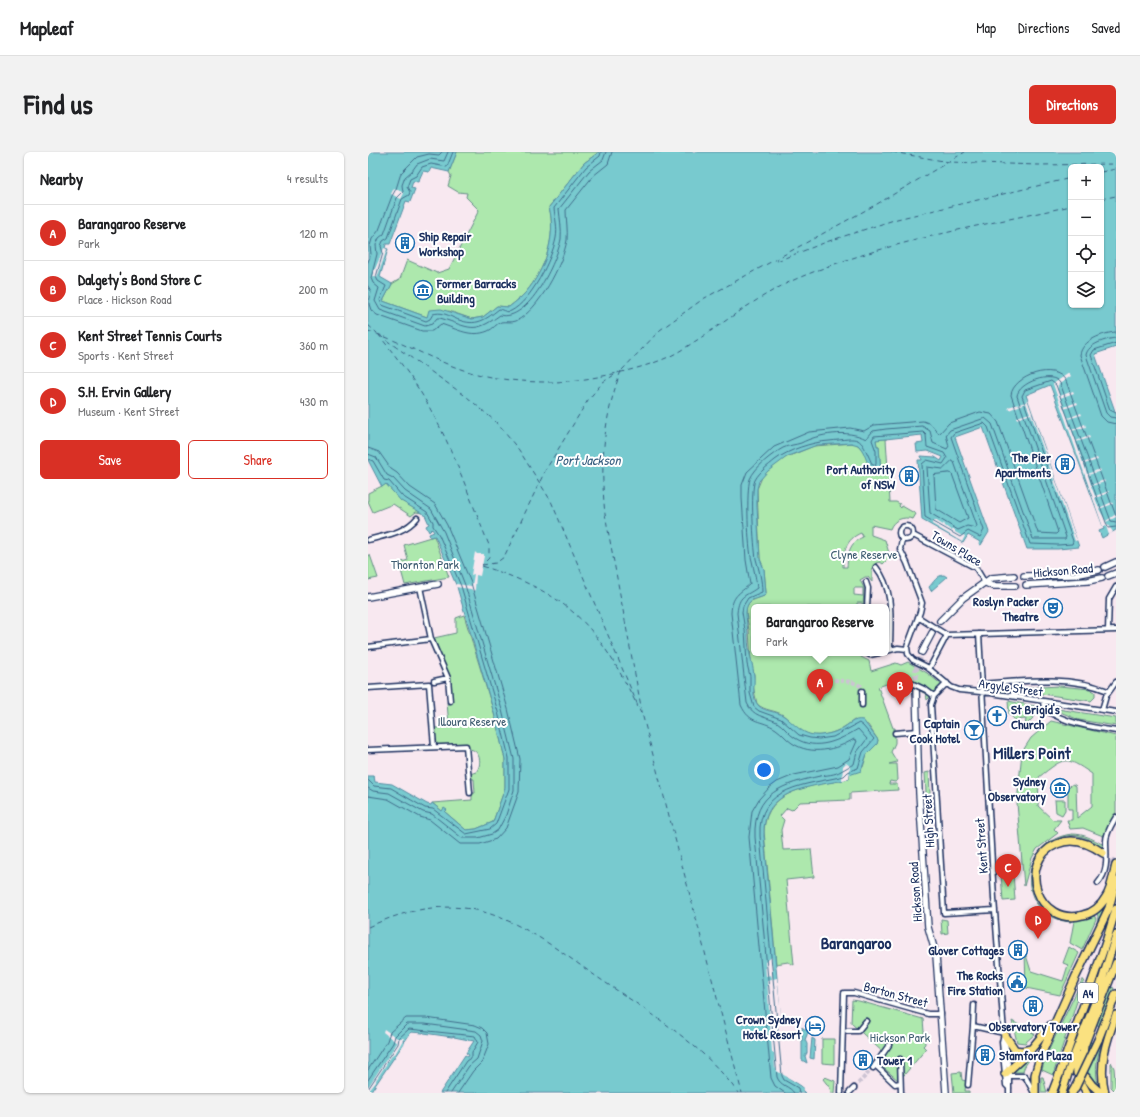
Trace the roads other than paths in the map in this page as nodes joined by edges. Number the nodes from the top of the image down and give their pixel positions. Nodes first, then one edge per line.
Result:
1 (417, 518) dead end
2 (913, 535) junction
3 (368, 540) edge
4 (902, 540) junction
5 (1116, 562) edge
6 (876, 567) dead end
7 (1116, 573) edge
8 (1014, 576) dead end
9 (1024, 576) dead end
10 (866, 582) dead end
11 (986, 583) junction
12 (438, 584) dead end
13 (1026, 585) tunnel mouth
14 (1015, 586) tunnel mouth
15 (420, 587) junction
16 (1116, 587) edge
17 (368, 597) edge
18 (867, 604) edge
19 (918, 617) junction
20 (940, 621) dead end
21 (1108, 630) junction
22 (1116, 630) edge
23 (932, 633) dead end
24 (889, 634) edge
25 (946, 634) junction
26 (979, 634) junction
27 (431, 639) junction
28 (368, 647) edge
29 (907, 649) junction
30 (889, 650) edge
31 (922, 652) tunnel mouth
32 (928, 668) junction
33 (448, 678) junction
34 (434, 681) dead end
35 (908, 682) dead end
36 (1013, 682) junction
37 (1116, 682) edge
38 (947, 683) junction
39 (981, 684) junction
40 (368, 688) edge
41 (916, 688) tunnel mouth
42 (862, 691) dead end
43 (1108, 691) junction
44 (982, 692) junction
45 (934, 696) junction
46 (1012, 696) junction
47 (1043, 701) junction
48 (450, 702) dead end
49 (862, 705) dead end
50 (1102, 710) junction
51 (1116, 712) edge
52 (1116, 731) edge
53 (917, 732) junction
54 (895, 733) dead end
55 (434, 747) junction
56 (368, 750) edge
57 (470, 793) dead end
58 (1116, 818) edge
59 (1103, 853) tunnel mouth
60 (1116, 864) edge
61 (1116, 881) edge
62 (1098, 883) dead end
63 (1116, 909) edge
64 (995, 910) junction
65 (1116, 935) edge
66 (1096, 937) junction
67 (1116, 963) edge
68 (1116, 994) edge
69 (974, 1005) dead end
70 (941, 1014) junction
71 (1058, 1015) junction
72 (1116, 1015) edge
73 (866, 1022) dead end
74 (974, 1026) junction
75 (847, 1031) dead end
76 (1005, 1034) junction
77 (1082, 1037) junction
78 (889, 1045) dead end
79 (1033, 1047) junction
80 (900, 1059) dead end
81 (1082, 1064) dead end
82 (1077, 1073) dead end
83 (1007, 1074) junction
84 (1086, 1077) dead end
85 (900, 1083) junction
86 (968, 1085) dead end
87 (854, 1088) tunnel mouth
88 (1009, 1091) edge
89 (841, 1093) edge
90 (849, 1093) edge
91 (900, 1093) edge
92 (946, 1093) edge
93 (1034, 1093) edge
94 (1039, 1093) edge
95 (1052, 1093) edge
96 (1062, 1093) edge
97 (1072, 1093) edge
98 (1101, 1093) edge
99 (1105, 1093) edge

1 - 3 street
2 - 4 street
2 - 4 street
2 - 11 street, Towns Place
4 - 19 street
5 - 9 street, Hickson Road
6 - 24 street
7 - 13 street, Hickson Road
8 - 11 street, Hickson Road
10 - 18 street
11 - 14 street, Hickson Road
11 - 20 street, Hickson Road
12 - 15 street
15 - 17 street
15 - 27 street
16 - 21 street
19 - 25 street, bridge
19 - 29 street
21 - 22 street
21 - 26 street
23 - 31 street
25 - 26 street
25 - 32 street
26 - 39 street, Kent Street
27 - 28 street
27 - 33 street
29 - 30 street
29 - 32 street, Argyle Street, bridge
32 - 38 street, Argyle Street
33 - 34 street
33 - 48 street
35 - 45 street, bridge
36 - 39 street
36 - 43 street
36 - 46 street
37 - 43 street
38 - 44 street, Argyle Street
38 - 45 street
39 - 44 street, Kent Street
40 - 55 street
41 - 53 street, Hickson Road
42 - 49 street
43 - 50 street
44 - 46 street, Argyle Street
44 - 64 street, Kent Street
45 - 64 street, High Street
46 - 47 street, Argyle Street
47 - 50 street, Argyle Street
47 - 52 street
50 - 51 street, Argyle Street
53 - 54 street
53 - 70 street, Hickson Road
55 - 56 street
55 - 57 street
58 - 62 street
59 - 60 highway
61 - 66 highway
63 - 95 highway, A4, bridge
64 - 76 street, Kent Street
65 - 77 highway
66 - 71 highway
66 - 94 highway
67 - 81 highway
68 - 97 highway, A4, bridge
69 - 74 street
70 - 89 street, Barton Street
70 - 92 street, Hickson Road
71 - 79 highway
71 - 93 highway
72 - 99 highway
73 - 75 street
74 - 76 street
74 - 86 street
76 - 79 highway
76 - 83 street, Kent Street
77 - 82 highway
77 - 96 highway
78 - 85 street
79 - 83 highway
80 - 85 street
83 - 88 street, Kent Street
83 - 93 street
84 - 98 highway
85 - 91 street
87 - 90 street

